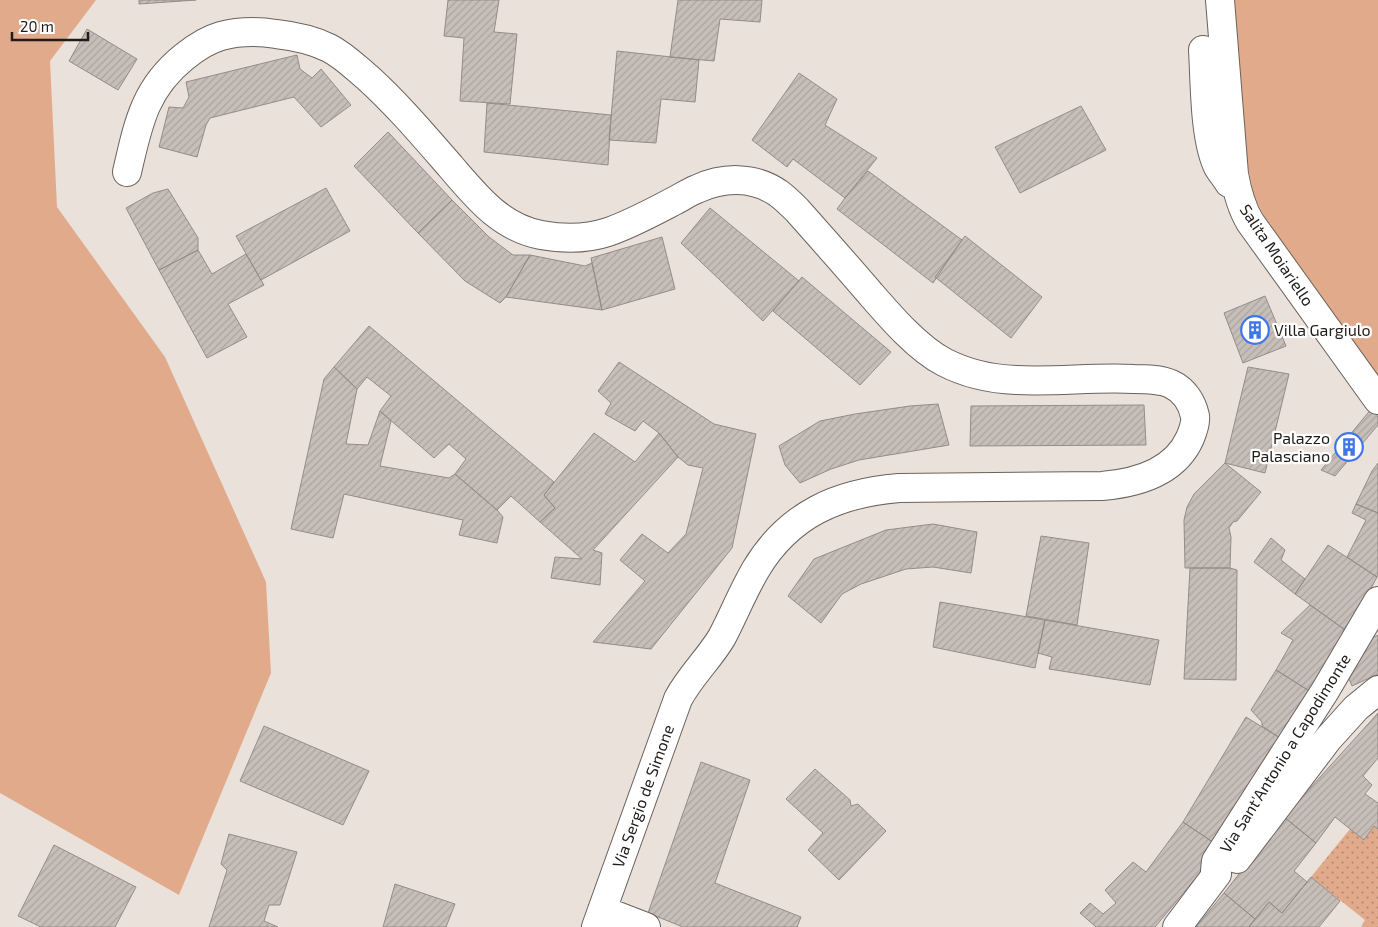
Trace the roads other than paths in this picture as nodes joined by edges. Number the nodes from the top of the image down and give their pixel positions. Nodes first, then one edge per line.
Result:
1 (1220, 0) edge
2 (1203, 50) dead end
3 (127, 172) dead end
4 (1238, 196) junction
5 (1378, 400) edge
6 (1378, 601) edge
7 (1378, 690) edge
8 (1217, 874) junction
9 (599, 918) edge
10 (646, 927) edge
11 (1177, 927) edge

1 - 4 street, Salita Moiariello
2 - 4 street
3 - 9 street, Via Sergio de Simone
4 - 5 street, Salita Moiariello
6 - 8 street, Via Sant'Antonio a Capodimonte
7 - 8 street
8 - 11 street, Via Sant'Antonio a Capodimonte
9 - 10 street

